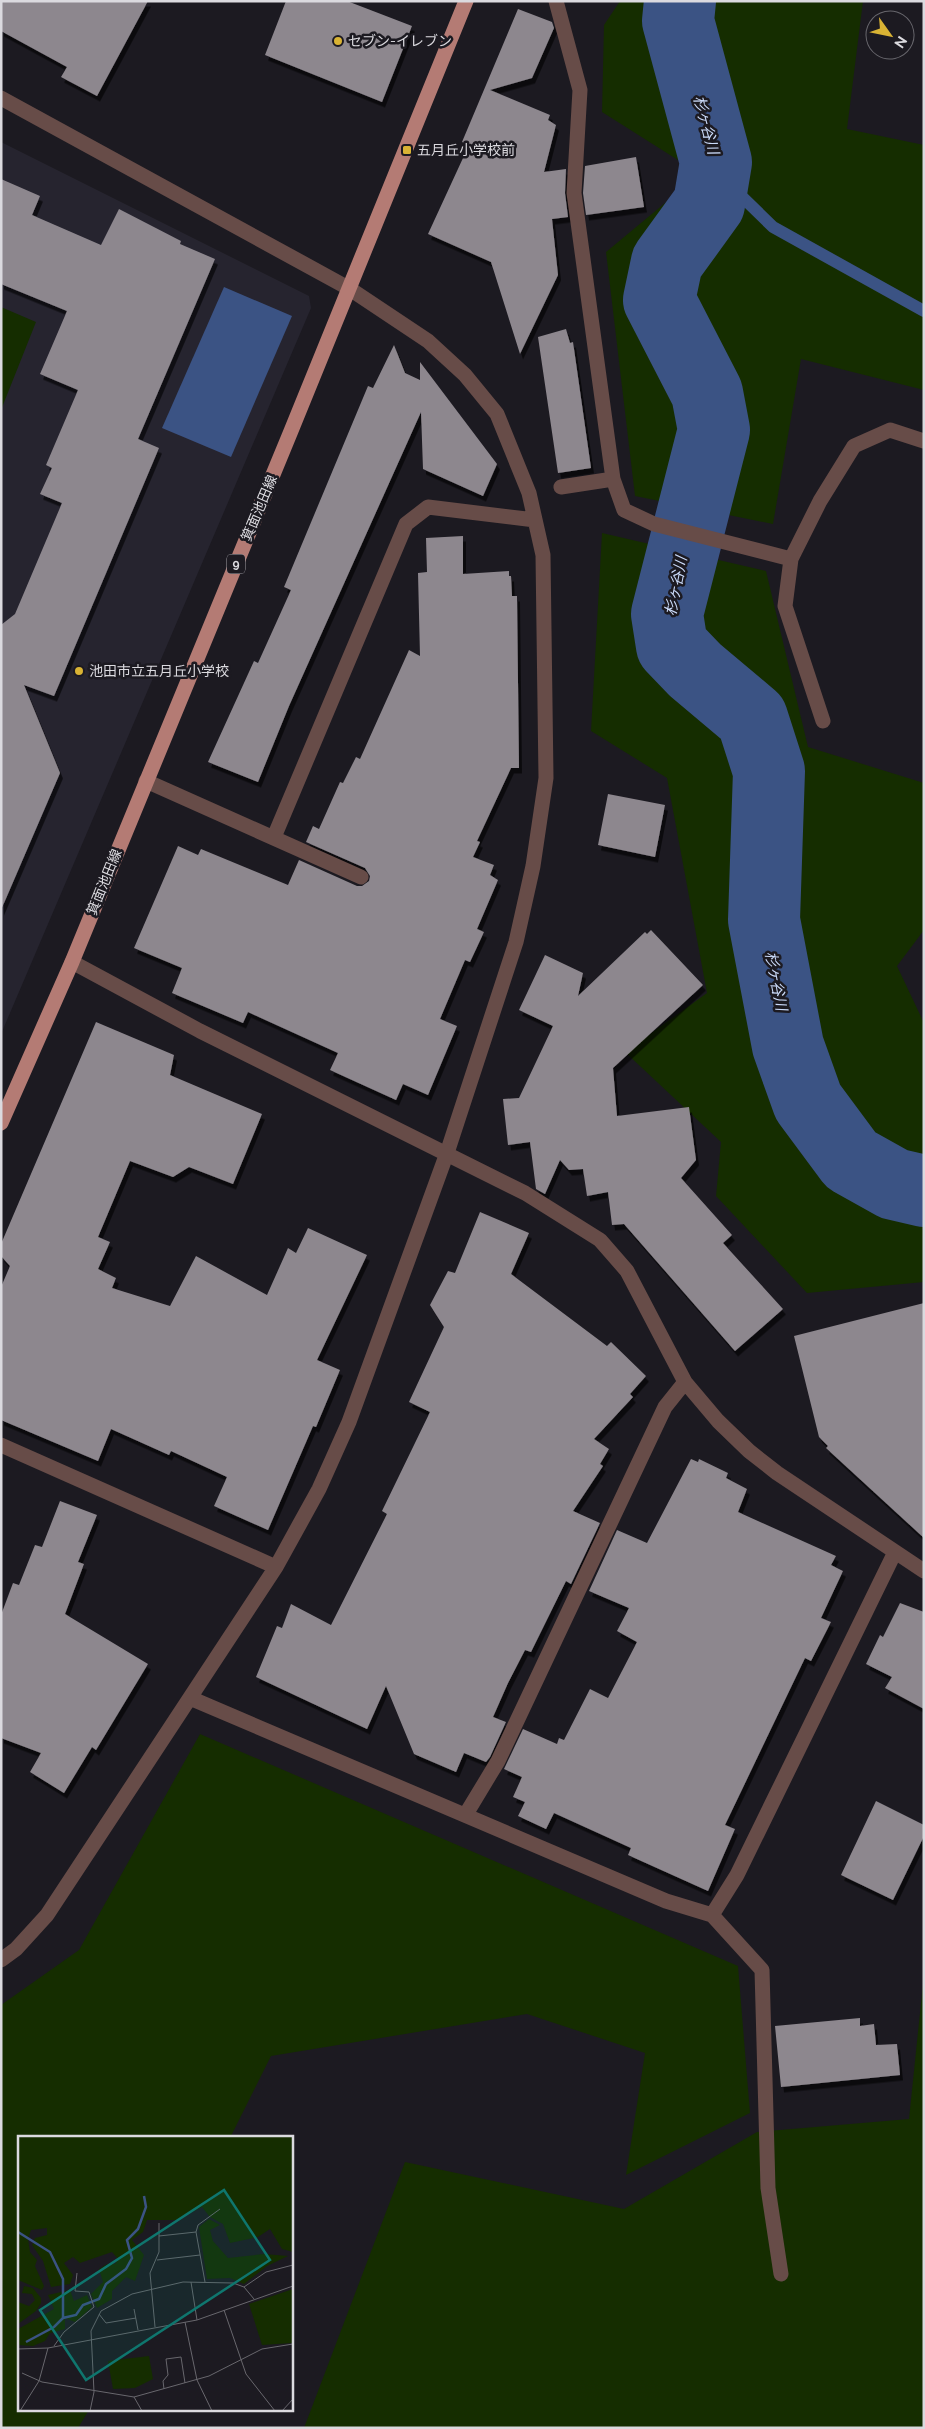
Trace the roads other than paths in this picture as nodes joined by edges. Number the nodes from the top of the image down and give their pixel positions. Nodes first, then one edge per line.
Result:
1 (466, 1) edge
2 (556, 1) edge
3 (1, 98) edge
4 (350, 288) junction
5 (924, 440) edge
6 (613, 479) junction
7 (561, 487) dead end
8 (535, 520) junction
9 (791, 559) junction
10 (823, 721) dead end
11 (146, 781) junction
12 (274, 837) junction
13 (361, 877) dead end
14 (72, 962) junction
15 (1, 1123) edge
16 (447, 1153) junction
17 (685, 1382) junction
18 (1, 1446) edge
19 (895, 1552) junction
20 (276, 1567) junction
21 (924, 1571) edge
22 (190, 1698) junction
23 (466, 1814) junction
24 (712, 1915) junction
25 (1, 1960) edge
26 (781, 2274) dead end

1 - 4 main road, 箕面池田線 / 9
2 - 6 street
3 - 4 street
4 - 8 street
4 - 11 main road, 箕面池田線 / 9
5 - 9 street
6 - 7 street
6 - 9 street
8 - 12 street
8 - 16 street
9 - 10 street
11 - 12 street
11 - 14 main road, 箕面池田線 / 9
12 - 13 street
14 - 15 main road, 箕面池田線 / 9
14 - 16 street
16 - 17 street
16 - 20 street
17 - 19 street
17 - 23 street
18 - 20 street
19 - 21 street
19 - 24 street
20 - 22 street
22 - 23 street
22 - 25 street
23 - 24 street
24 - 26 street

